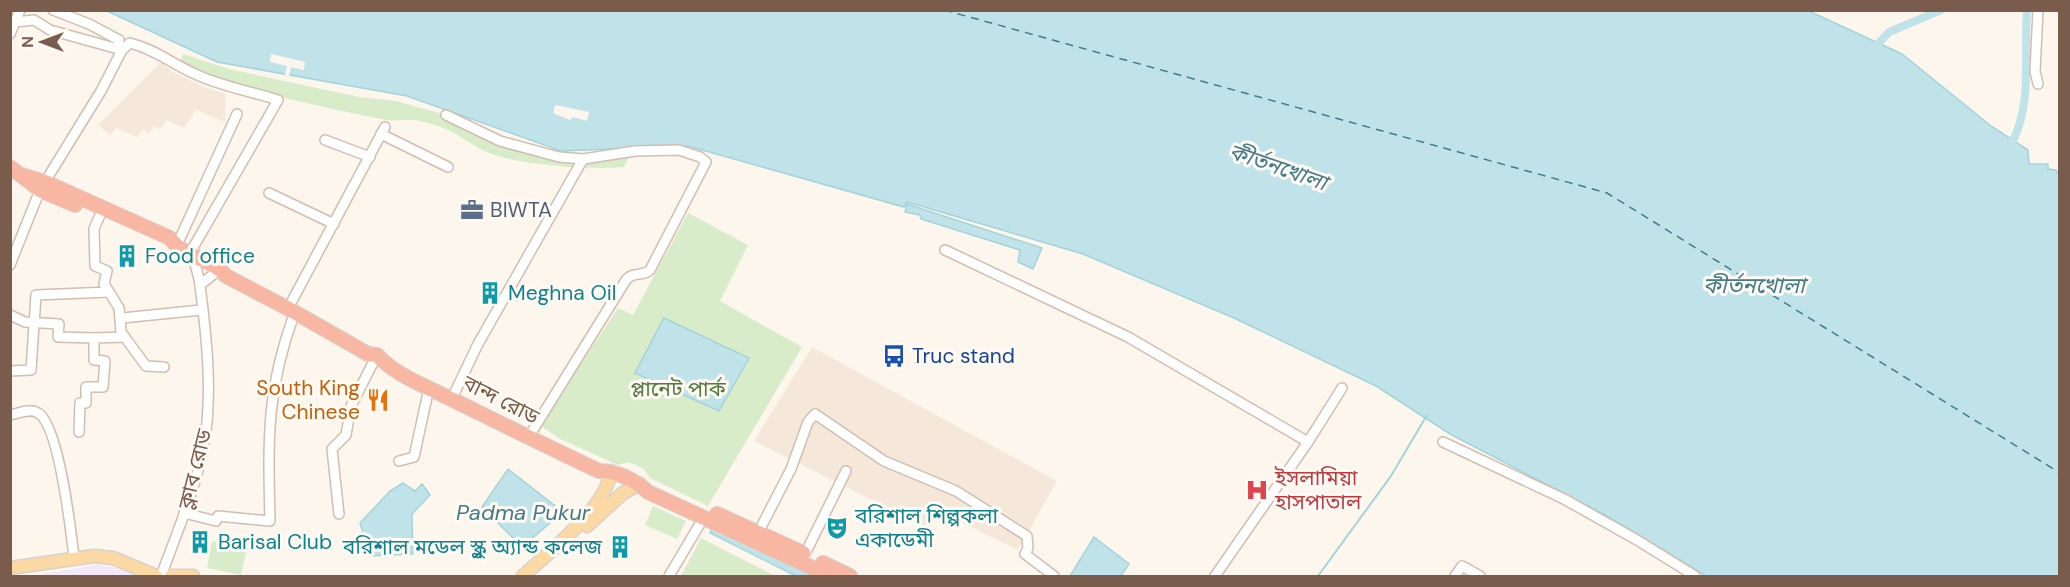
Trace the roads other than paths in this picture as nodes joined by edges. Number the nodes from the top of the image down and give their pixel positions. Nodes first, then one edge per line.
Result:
1 (20, 10) edge
2 (52, 10) edge
3 (2038, 10) edge
4 (15, 22) junction
5 (10, 34) edge
6 (120, 50) junction
7 (2038, 84) dead end
8 (237, 114) dead end
9 (446, 115) dead end
10 (325, 140) dead end
11 (370, 157) junction
12 (583, 159) junction
13 (448, 167) dead end
14 (16, 171) edge
15 (43, 186) junction
16 (269, 193) dead end
17 (100, 215) junction
18 (334, 224) junction
19 (176, 247) junction
20 (945, 250) dead end
21 (192, 255) junction
22 (10, 265) edge
23 (220, 269) junction
24 (200, 285) junction
25 (109, 292) junction
26 (294, 307) junction
27 (201, 310) junction
28 (10, 315) edge
29 (122, 318) junction
30 (33, 322) junction
31 (125, 337) junction
32 (94, 338) junction
33 (377, 355) junction
34 (164, 367) dead end
35 (10, 371) edge
36 (429, 388) junction
37 (1342, 388) dead end
38 (455, 392) junction
39 (10, 415) edge
40 (533, 430) junction
41 (79, 432) dead end
42 (1308, 442) junction
43 (1443, 442) dead end
44 (399, 461) dead end
45 (611, 471) junction
46 (846, 471) dead end
47 (640, 484) junction
48 (184, 513) junction
49 (339, 514) dead end
50 (704, 518) junction
51 (759, 531) junction
52 (805, 554) junction
53 (74, 557) junction
54 (10, 568) edge
55 (156, 576) edge
56 (161, 576) edge
57 (171, 576) edge
58 (193, 576) edge
59 (523, 576) edge
60 (535, 576) edge
61 (669, 576) edge
62 (830, 576) edge
63 (850, 576) edge
64 (1054, 576) edge
65 (1215, 576) edge
66 (1455, 576) edge
67 (1480, 576) edge
68 (1695, 576) edge

1 - 4 street
2 - 6 street
3 - 7 street
4 - 5 street
4 - 6 street
6 - 15 street
6 - 21 street
8 - 19 street
9 - 12 street
10 - 11 street
11 - 13 street
11 - 18 street
12 - 38 street
12 - 40 street
14 - 15 highway, বান্দ রোড
15 - 17 highway, বান্দ রোড
15 - 19 highway, বান্দ রোড
15 - 22 street
16 - 18 street
17 - 19 highway, বান্দ রোড
17 - 25 street
18 - 26 street
19 - 21 highway, বান্দ রোড
20 - 42 street
21 - 23 highway, বান্দ রোড
21 - 24 street, ক্লাব রোড
23 - 24 street
23 - 26 highway, বান্দ রোড
24 - 27 street, ক্লাব রোড
25 - 29 street
25 - 30 street
26 - 33 highway, বান্দ রোড
26 - 48 street
27 - 29 street
27 - 48 street, ক্লাব রোড
28 - 30 street
29 - 31 street
30 - 32 street
30 - 35 street
31 - 32 street
31 - 34 street
32 - 41 street
33 - 36 highway, বান্দ রোড
33 - 38 highway, বান্দ রোড
33 - 49 street
36 - 44 street
36 - 45 highway, বান্দ রোড
37 - 42 street
38 - 40 highway, বান্দ রোড
39 - 53 street
40 - 45 highway, বান্দ রোড
42 - 65 street
43 - 68 street
45 - 47 highway, বান্দ রোড
45 - 59 main road
46 - 52 street
47 - 50 highway, বান্দ রোড
47 - 51 highway, বান্দ রোড
47 - 60 main road
48 - 56 street, ক্লাব রোড
50 - 61 street
50 - 62 highway, বান্দ রোড
51 - 52 highway, বান্দ রোড
51 - 64 street
52 - 63 highway, বান্দ রোড
53 - 54 main road
53 - 55 main road
57 - 58 main road
66 - 67 street

